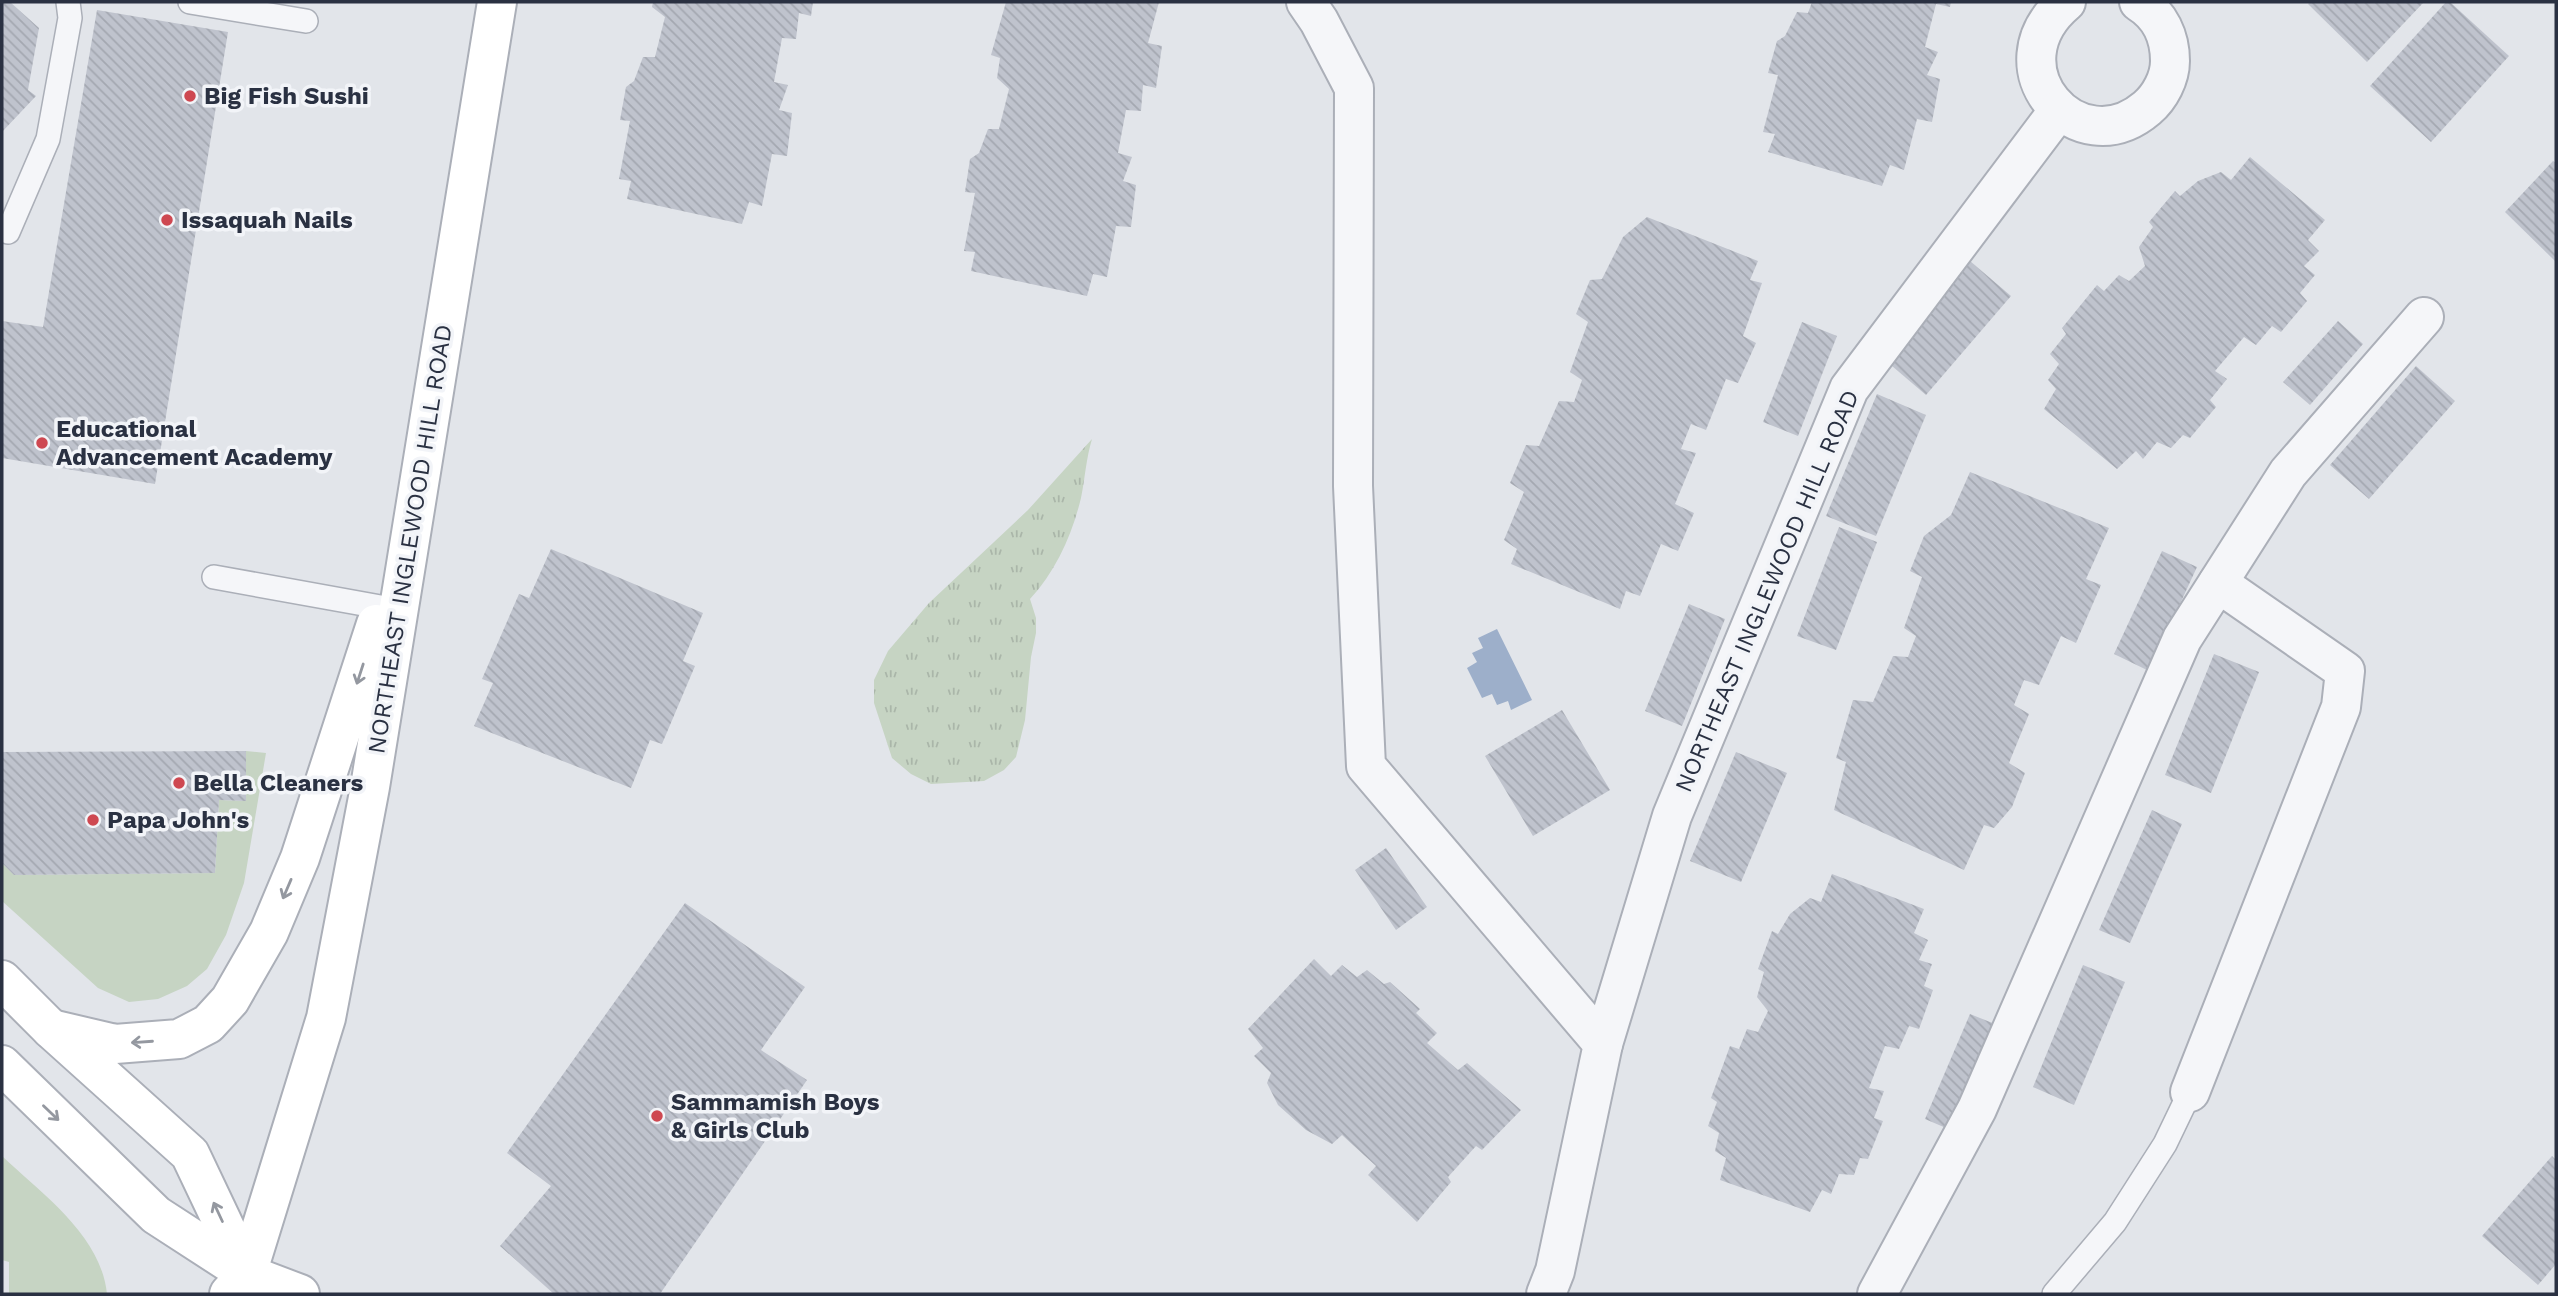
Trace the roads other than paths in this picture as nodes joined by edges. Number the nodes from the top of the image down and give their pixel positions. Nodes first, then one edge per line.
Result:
1 (68, 2) edge
2 (190, 2) edge
3 (497, 2) edge
4 (1306, 2) edge
5 (2066, 2) edge
6 (2139, 2) edge
7 (306, 21) dead end
8 (2059, 110) junction
9 (8, 232) dead end
10 (2424, 317) dead end
11 (214, 577) dead end
12 (2218, 583) junction
13 (390, 608) junction
14 (2, 980) edge
15 (51, 1029) junction
16 (1603, 1044) junction
17 (2, 1065) edge
18 (2190, 1092) joint
19 (246, 1288) edge
20 (300, 1294) edge
21 (1546, 1294) edge
22 (1877, 1294) edge
23 (2054, 1294) edge

1 - 9 lane
2 - 7 lane
3 - 13 main road, NORTHEAST INGLEWOOD HILL ROAD
4 - 16 street
5 - 8 street
6 - 8 street
8 - 16 street, NORTHEAST INGLEWOOD HILL ROAD
10 - 12 street
11 - 13 lane
12 - 18 street
12 - 22 street
13 -> 15 main road
13 - 19 main road, NORTHEAST INGLEWOOD HILL ROAD
14 - 15 main road
19 -> 15 main road
16 - 21 street, NORTHEAST INGLEWOOD HILL ROAD
17 -> 19 main road
18 - 23 lane
19 - 20 main road

